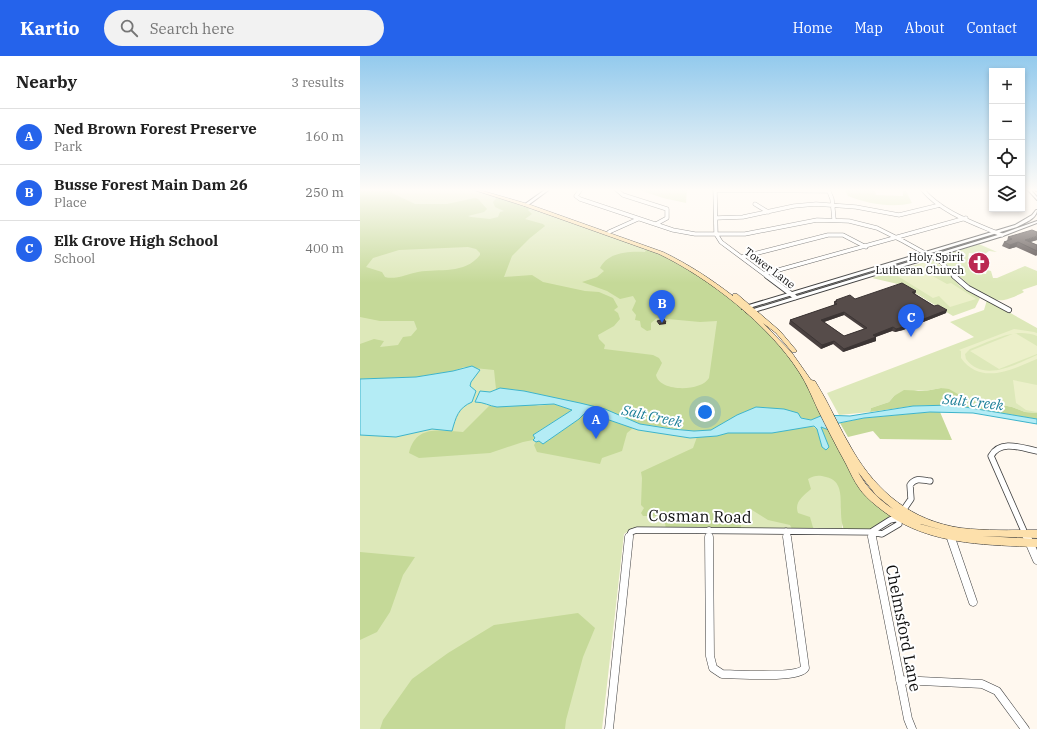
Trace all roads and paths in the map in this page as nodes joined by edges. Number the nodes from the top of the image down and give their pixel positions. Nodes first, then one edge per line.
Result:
1 (570, 220) edge
2 (575, 220) edge
3 (635, 220) edge
4 (643, 220) edge
5 (663, 220) edge
6 (716, 220) edge
7 (808, 220) edge
8 (843, 220) edge
9 (958, 220) edge
10 (971, 220) edge
11 (1028, 220) edge
12 (1037, 222) edge
13 (656, 224) junction
14 (609, 232) junction
15 (995, 232) junction
16 (716, 234) junction
17 (1002, 235) junction
18 (896, 238) junction
19 (866, 247) junction
20 (925, 253) junction
21 (932, 256) junction
22 (742, 257) junction
23 (764, 274) junction
24 (789, 293) junction
25 (795, 298) junction
26 (748, 309) junction
27 (1009, 310) dead end
28 (1037, 451) edge
29 (930, 481) dead end
30 (901, 514) junction
31 (709, 530) junction
32 (786, 531) junction
33 (871, 532) junction
34 (1025, 534) junction
35 (1037, 534) edge
36 (951, 538) junction
37 (1033, 543) edge
38 (1037, 560) edge
39 (973, 602) dead end
40 (900, 680) junction
41 (609, 729) edge
42 (912, 729) edge
43 (1025, 729) edge

1 - 26 main road
2 - 14 main road
3 - 14 street
4 - 13 street
5 - 13 street
6 - 16 street
7 - 16 street
8 - 18 street
9 - 18 street
10 - 15 street
11 - 15 street
12 - 17 street
13 - 16 street
14 - 26 main road
15 - 17 street
15 - 20 street
16 - 22 street, Tower Lane
17 - 21 street
18 - 19 street
18 - 20 street
19 - 22 street
19 - 23 street
20 - 21 street
20 - 24 street
21 - 25 street
21 - 27 street
22 - 23 street, Tower Lane
23 - 24 street, Tower Lane
24 - 25 street, Tower Lane
24 - 26 street
25 - 26 street
26 - 30 main road
28 - 34 street
29 - 30 street
30 - 33 street, Cosman Road
30 - 34 main road
30 - 36 main road
31 - 32 street, Cosman Road
31 - 32 street
31 - 41 street, Cosman Road
32 - 33 street, Cosman Road
33 - 40 street, Chelmsford Lane
34 - 35 main road
34 - 37 street
36 - 37 main road
36 - 39 street
37 - 38 street
40 - 42 street, Chelmsford Lane
40 - 43 street

